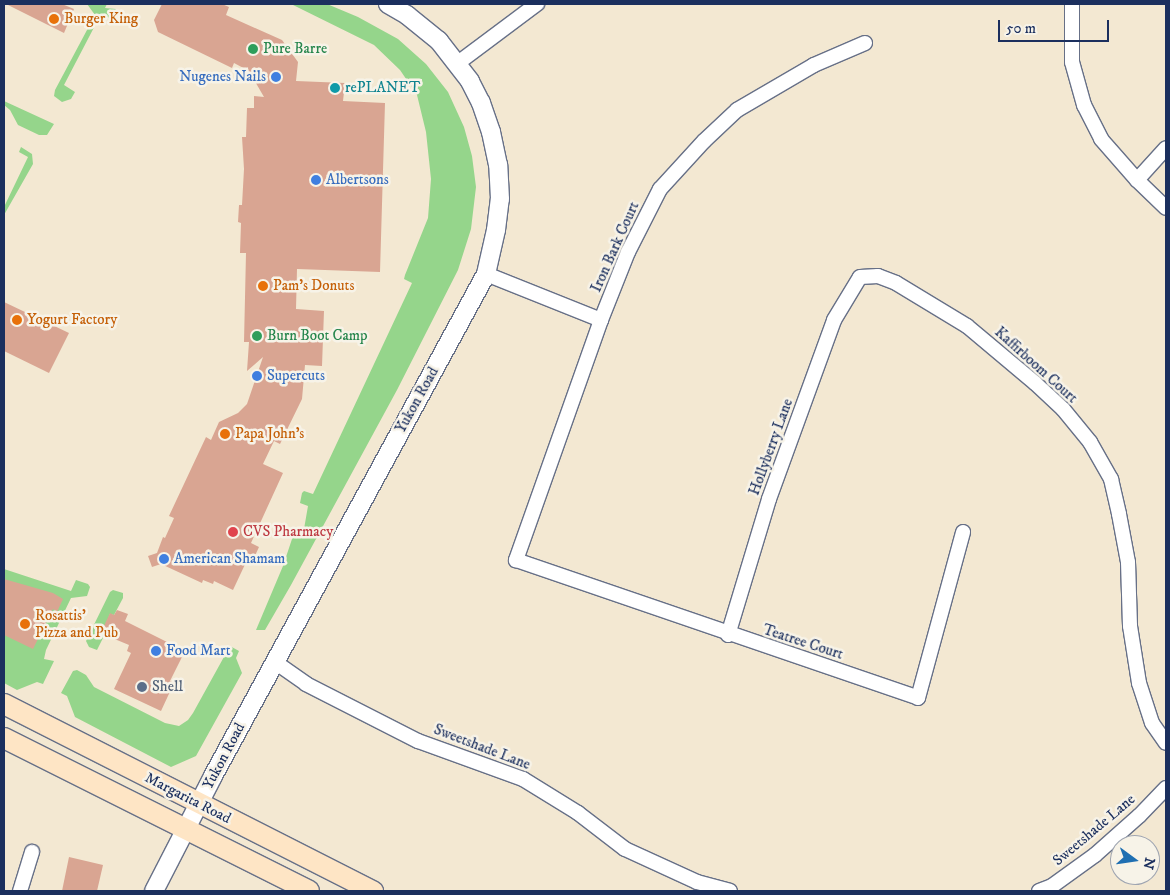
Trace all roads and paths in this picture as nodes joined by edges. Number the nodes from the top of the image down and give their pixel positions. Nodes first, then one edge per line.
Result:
1 (388, 4) edge
2 (537, 4) edge
3 (1072, 4) edge
4 (865, 43) dead end
5 (458, 64) junction
6 (1166, 148) edge
7 (1137, 180) junction
8 (1166, 208) edge
9 (486, 274) junction
10 (860, 277) joint
11 (601, 320) junction
12 (963, 532) dead end
13 (516, 560) joint
14 (728, 634) junction
15 (275, 662) junction
16 (4, 704) edge
17 (4, 738) edge
18 (1166, 743) edge
19 (1166, 788) edge
20 (199, 803) junction
21 (186, 829) junction
22 (32, 852) dead end
23 (20, 891) edge
24 (154, 891) edge
25 (309, 891) edge
26 (373, 891) edge
27 (730, 891) edge
28 (1039, 891) edge

1 - 5 street, Yukon Road
2 - 5 street
3 - 7 street
4 - 11 street, Iron Bark Court
5 - 9 street, Yukon Road
6 - 7 street
7 - 8 street
9 - 11 street
9 - 15 street, Yukon Road
10 - 14 street, Hollyberry Lane
10 - 18 street, Kaffirboom Court
11 - 13 street, Iron Bark Court
12 - 14 street, Teatree Court
13 - 14 street, Teatree Court
15 - 20 street, Yukon Road
15 - 27 street, Sweetshade Lane
16 - 20 main road, Margarita Road
17 - 21 main road, Margarita Road
19 - 28 street, Sweetshade Lane
20 - 21 street, Yukon Road
20 - 26 main road, Margarita Road
21 - 24 street, Yukon Road
21 - 25 main road, Margarita Road
22 - 23 street

